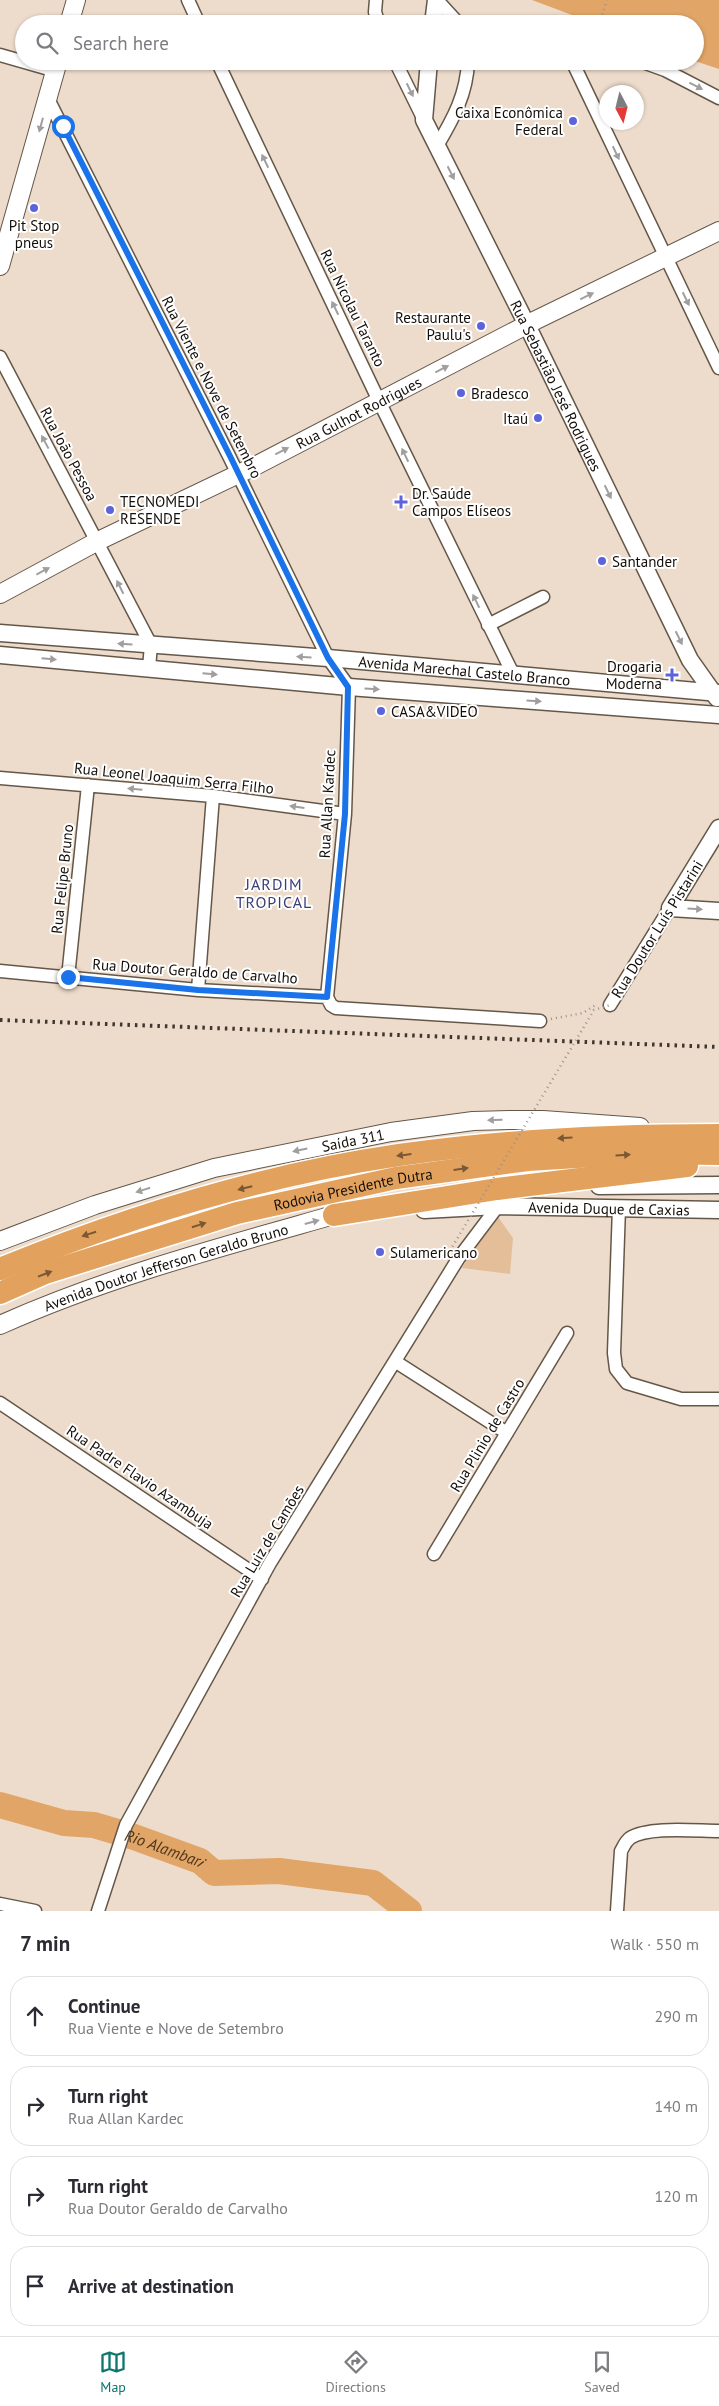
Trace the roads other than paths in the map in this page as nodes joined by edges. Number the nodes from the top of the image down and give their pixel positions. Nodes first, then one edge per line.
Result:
1 (76, 0) edge
2 (188, 0) edge
3 (376, 0) edge
4 (437, 0) edge
5 (72, 15) edge
6 (195, 15) edge
7 (376, 15) edge
8 (435, 15) edge
9 (451, 15) edge
10 (0, 55) edge
11 (15, 58) edge
12 (56, 70) edge
13 (221, 70) edge
14 (399, 70) edge
15 (428, 70) edge
16 (466, 70) edge
17 (576, 70) edge
18 (665, 70) edge
19 (719, 98) edge
20 (48, 99) junction
21 (424, 120) junction
22 (437, 146) junction
23 (6, 223) edge
24 (719, 231) edge
25 (666, 257) junction
26 (0, 266) edge
27 (527, 325) junction
28 (0, 357) edge
29 (719, 368) edge
30 (379, 401) junction
31 (238, 474) junction
32 (96, 542) junction
33 (0, 594) edge
34 (543, 596) dead end
35 (488, 625) junction
36 (0, 633) edge
37 (150, 645) junction
38 (0, 655) edge
39 (328, 658) junction
40 (149, 668) junction
41 (514, 676) junction
42 (348, 687) junction
43 (717, 696) edge
44 (719, 715) edge
45 (0, 778) edge
46 (88, 785) junction
47 (213, 796) junction
48 (345, 814) junction
49 (719, 828) edge
50 (670, 908) junction
51 (719, 910) edge
52 (0, 971) edge
53 (68, 977) junction
54 (198, 990) junction
55 (327, 997) junction
56 (610, 1005) road end
57 (540, 1021) road end
58 (719, 1134) edge
59 (719, 1154) edge
60 (719, 1160) edge
61 (719, 1186) edge
62 (498, 1206) junction
63 (618, 1207) junction
64 (719, 1210) edge
65 (334, 1215) junction
66 (0, 1241) edge
67 (0, 1269) edge
68 (0, 1294) edge
69 (0, 1325) edge
70 (567, 1333) dead end
71 (396, 1362) junction
72 (719, 1399) edge
73 (0, 1403) edge
74 (507, 1433) junction
75 (434, 1554) dead end
76 (262, 1579) junction
77 (719, 1831) edge
78 (0, 1904) edge
79 (35, 1911) edge
80 (98, 1911) edge
81 (617, 1911) edge

1 - 5 main road
2 - 6 street
3 - 7 street
4 - 8 street
4 - 9 street
10 - 11 street
12 - 20 main road
30 -> 13 street, Rua Nicolau Taranto
14 -> 21 street
15 - 21 street
16 - 22 street
17 -> 25 street
18 -> 19 street
20 -> 23 main road
20 - 31 street, Rua Viente e Nove de Setembro
21 - 22 street, Rua Sebastião Jesé Rodrigues
22 -> 27 street, Rua Sebastião Jesé Rodrigues
23 - 26 main road
24 - 25 main road, Rua Gulhot Rodrigues
27 -> 25 main road, Rua Gulhot Rodrigues
25 -> 29 street
30 -> 27 main road, Rua Gulhot Rodrigues
27 -> 43 street, Rua Sebastião Jesé Rodrigues
32 -> 28 street, Rua João Pessoa
31 -> 30 main road, Rua Gulhot Rodrigues
35 -> 30 street, Rua Nicolau Taranto
31 - 32 main road, Rua Gulhot Rodrigues
31 - 39 street, Rua Viente e Nove de Setembro
33 -> 32 main road, Rua Gulhot Rodrigues
37 -> 32 street, Rua João Pessoa
34 - 35 street
35 - 41 street, Rua Nicolau Taranto
37 -> 36 street, Avenida Marechal Castelo Branco
39 -> 37 street, Avenida Marechal Castelo Branco
37 - 40 street
38 -> 40 street, Avenida Marechal Castelo Branco
39 - 41 street, Avenida Marechal Castelo Branco
39 - 42 street, Rua Viente e Nove de Setembro
40 -> 42 street, Avenida Marechal Castelo Branco
41 - 43 street, Avenida Marechal Castelo Branco
42 -> 44 street, Avenida Marechal Castelo Branco
42 - 48 street, Rua Allan Kardec
45 - 46 street, Rua Leonel Joaquim Serra Filho
47 -> 46 street, Rua Leonel Joaquim Serra Filho
46 - 53 street, Rua Felipe Bruno
48 -> 47 street, Rua Leonel Joaquim Serra Filho
47 - 54 street
48 - 55 street, Rua Allan Kardec
49 - 50 street, Rua Doutor Luís Pistarini
50 -> 51 street
50 - 56 street, Rua Doutor Luís Pistarini
52 - 53 street, Rua Doutor Geraldo de Carvalho
53 - 54 street, Rua Doutor Geraldo de Carvalho
54 - 55 street, Rua Doutor Geraldo de Carvalho
55 - 57 street
58 -> 66 main road, Saída 311
58 -> 67 highway, Rodovia Presidente Dutra
68 -> 59 highway, Rodovia Presidente Dutra
60 - 65 highway
61 - 62 street, Avenida Duque de Caxias
62 - 63 street, Avenida Duque de Caxias
62 - 65 street, Avenida Duque de Caxias
62 - 71 street, Rua Luiz de Camões
63 - 64 street, Avenida Duque de Caxias
63 - 72 street
69 -> 65 main road, Avenida Doutor Jefferson Geraldo Bruno
70 - 74 street, Rua Plinio de Castro
71 - 74 street
71 - 76 street, Rua Luiz de Camões
73 - 76 street, Rua Padre Flavio Azambuja
74 - 75 street, Rua Plinio de Castro
76 - 80 street, Rua Luiz de Camões
77 - 81 street
78 - 79 street

